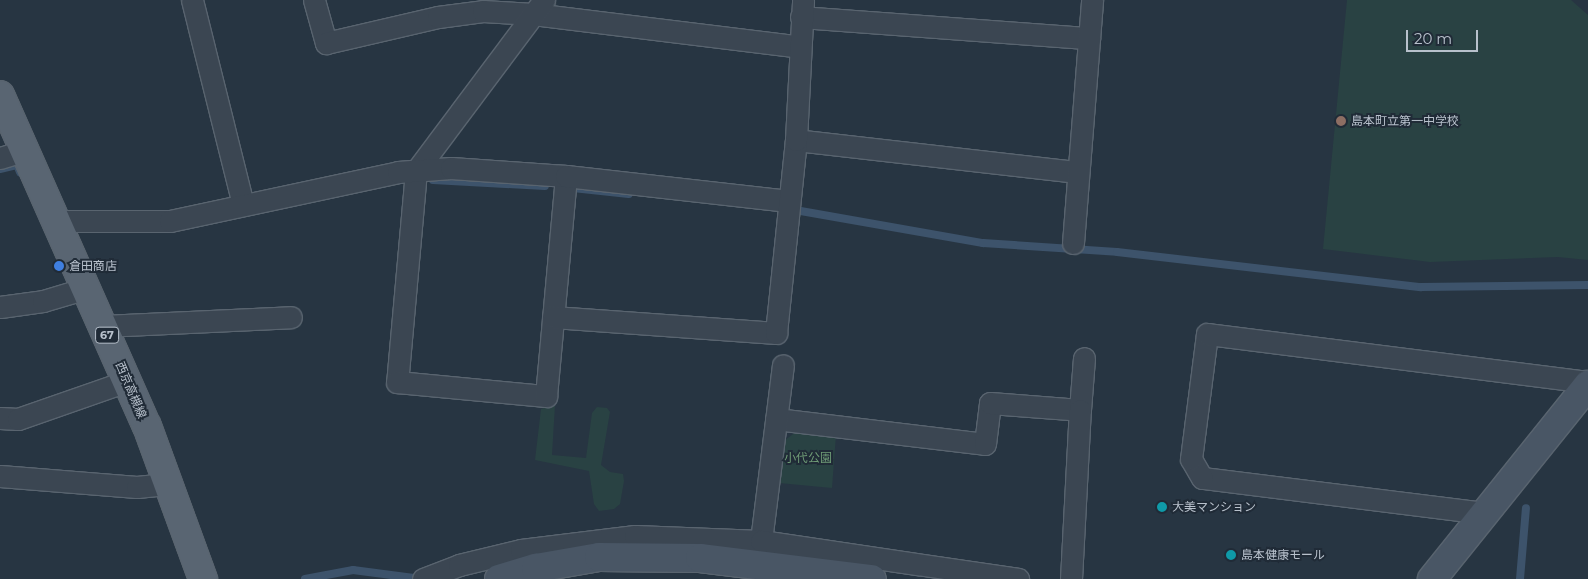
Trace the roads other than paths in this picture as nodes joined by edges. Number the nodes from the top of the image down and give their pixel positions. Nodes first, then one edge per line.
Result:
1 (192, 0) edge
2 (314, 0) edge
3 (1092, 0) edge
4 (539, 7) edge
5 (802, 8) edge
6 (1089, 38) junction
7 (800, 47) junction
8 (0, 95) edge
9 (796, 140) junction
10 (27, 150) junction
11 (0, 158) edge
12 (416, 171) junction
13 (1078, 172) junction
14 (566, 176) junction
15 (790, 201) junction
16 (243, 205) junction
17 (57, 221) junction
18 (1073, 243) dead end
19 (86, 288) junction
20 (0, 307) edge
21 (553, 316) junction
22 (291, 318) dead end
23 (103, 326) junction
24 (1084, 358) dead end
25 (783, 365) dead end
26 (127, 381) junction
27 (1588, 383) edge
28 (1080, 410) junction
29 (0, 418) edge
30 (776, 419) junction
31 (0, 476) edge
32 (166, 484) junction
33 (1484, 513) junction
34 (761, 541) junction
35 (203, 579) edge
36 (422, 579) edge
37 (499, 579) edge
38 (872, 579) edge
39 (1018, 579) edge
40 (1070, 579) edge
41 (1432, 579) edge

1 - 16 street
2 - 4 street
3 - 6 street
4 - 7 street
4 - 12 street
5 - 6 street
5 - 7 street
6 - 13 street
7 - 9 street
8 - 10 main road, 西京高槻線 / 67
9 - 13 street
9 - 15 street
10 - 11 street
10 - 17 main road, 西京高槻線 / 67
12 - 14 street
12 - 16 street
12 - 21 street
13 - 18 street
14 - 15 street
14 - 21 street
15 - 21 street
16 - 17 street
17 - 19 main road, 西京高槻線 / 67
19 - 20 street
19 - 23 main road, 西京高槻線 / 67
22 - 23 street
23 - 26 main road, 西京高槻線 / 67
24 - 28 street
25 - 30 street
26 - 29 street
26 - 32 main road, 西京高槻線 / 67
27 - 33 street
27 - 33 street
28 - 30 street
28 - 40 street
30 - 34 street
31 - 32 street
32 - 35 main road, 西京高槻線 / 67
33 - 41 street
34 - 36 street
34 - 39 street
37 - 38 street

